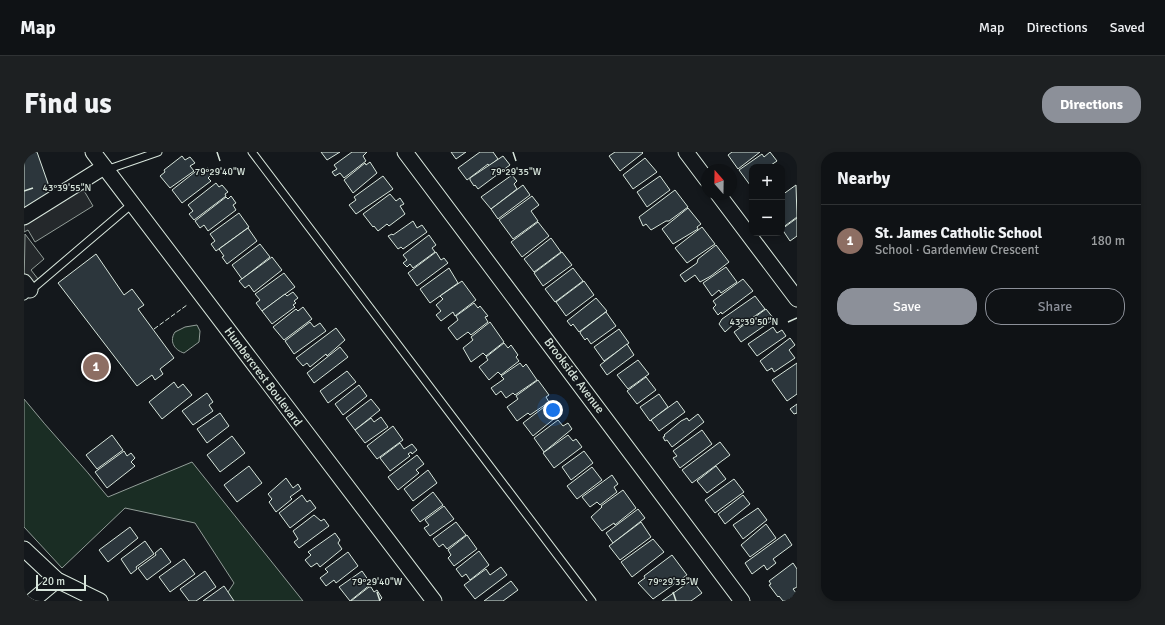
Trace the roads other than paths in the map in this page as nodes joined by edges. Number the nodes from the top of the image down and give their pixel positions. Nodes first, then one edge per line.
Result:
1 (93, 152) edge
2 (158, 152) edge
3 (252, 152) edge
4 (405, 152) edge
5 (686, 152) edge
6 (105, 169) junction
7 (701, 172) edge
8 (723, 200) edge
9 (132, 204) junction
10 (24, 217) edge
11 (26, 289) edge
12 (797, 299) edge
13 (24, 549) edge
14 (57, 580) junction
15 (32, 601) edge
16 (100, 601) edge
17 (434, 601) edge
18 (592, 601) edge
19 (742, 601) edge

1 - 6 street, Humbercrest Boulevard
2 - 6 lane
3 - 18 lane
4 - 19 street, Brookside Avenue
5 - 7 street
6 - 9 street, Humbercrest Boulevard
6 - 10 street
8 - 12 street
9 - 11 lane
9 - 17 street, Humbercrest Boulevard
13 - 14 street
14 - 15 street
14 - 16 street

